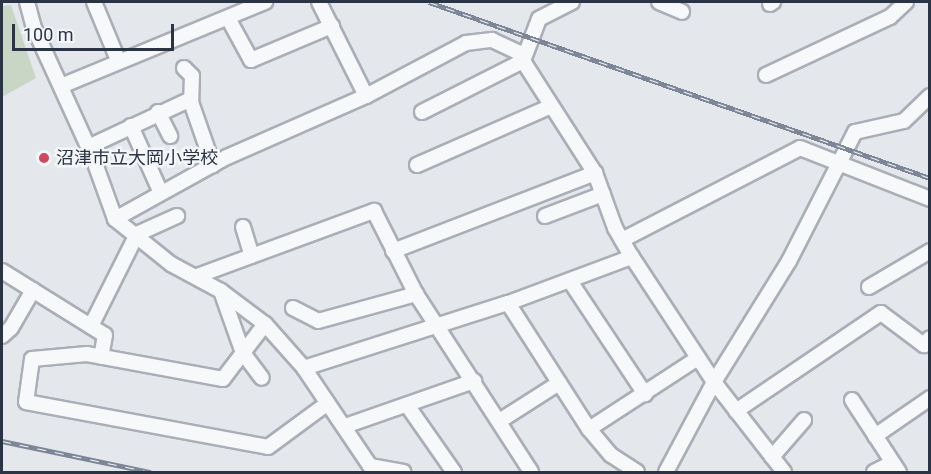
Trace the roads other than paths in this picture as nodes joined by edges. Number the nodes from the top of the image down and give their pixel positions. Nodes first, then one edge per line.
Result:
1 (27, 2) edge
2 (94, 2) edge
3 (265, 2) edge
4 (319, 2) edge
5 (572, 2) edge
6 (659, 2) edge
7 (906, 2) edge
8 (682, 12) dead end
9 (228, 18) junction
10 (332, 26) junction
11 (523, 58) junction
12 (118, 60) junction
13 (184, 68) dead end
14 (766, 75) dead end
15 (61, 86) junction
16 (366, 96) junction
17 (930, 96) edge
18 (191, 99) junction
19 (549, 107) junction
20 (158, 112) junction
21 (422, 112) dead end
22 (130, 126) junction
23 (170, 136) dead end
24 (88, 147) junction
25 (837, 164) junction
26 (213, 165) junction
27 (417, 165) dead end
28 (595, 173) junction
29 (161, 193) junction
30 (603, 194) junction
31 (930, 199) edge
32 (177, 216) dead end
33 (545, 216) dead end
34 (115, 219) junction
35 (243, 227) dead end
36 (137, 234) junction
37 (622, 240) junction
38 (393, 251) junction
39 (930, 251) edge
40 (252, 256) junction
41 (632, 257) junction
42 (2, 271) edge
43 (197, 276) junction
44 (570, 281) junction
45 (869, 287) dead end
46 (33, 290) junction
47 (221, 291) junction
48 (416, 294) junction
49 (508, 303) junction
50 (293, 308) dead end
51 (265, 324) junction
52 (91, 326) junction
53 (439, 326) junction
54 (2, 336) edge
55 (930, 338) edge
56 (243, 353) junction
57 (101, 357) junction
58 (698, 358) junction
59 (304, 368) junction
60 (262, 378) dead end
61 (474, 381) junction
62 (714, 382) junction
63 (559, 383) junction
64 (645, 394) junction
65 (930, 398) edge
66 (852, 400) dead end
67 (328, 402) junction
68 (407, 405) junction
69 (736, 411) junction
70 (501, 420) junction
71 (804, 420) dead end
72 (345, 426) junction
73 (589, 429) junction
74 (875, 436) junction
75 (772, 457) junction
76 (895, 468) edge
77 (403, 472) edge
78 (453, 472) edge
79 (531, 472) edge
80 (637, 472) edge
81 (666, 472) edge
82 (784, 472) edge
83 (874, 472) edge

1 - 15 street
2 - 12 street
3 - 9 street
4 - 10 street
5 - 11 street
6 - 8 street
7 - 14 street
9 - 10 street
9 - 12 street
10 - 16 street
11 - 16 street
11 - 19 street
11 - 21 street
12 - 15 street
13 - 18 street
15 - 24 street
16 - 26 street
17 - 25 street
18 - 20 street
18 - 26 street
19 - 27 street
19 - 28 street
20 - 22 street
20 - 23 street
22 - 24 street
22 - 29 street
24 - 34 street
25 - 31 street
25 - 37 street
25 - 62 street
26 - 29 street
28 - 30 street
28 - 38 street
29 - 34 street
30 - 33 street
30 - 37 street
32 - 36 street
34 - 36 street
35 - 40 street
36 - 43 street
36 - 52 street
37 - 41 street
38 - 40 street
38 - 48 street
39 - 45 street
40 - 43 street
41 - 44 street
41 - 58 street
42 - 46 street
43 - 47 street
44 - 49 street
44 - 64 street
46 - 52 street
46 - 54 street
47 - 51 street
47 - 56 street
48 - 50 street
48 - 53 street
49 - 53 street
49 - 63 street
51 - 56 street
51 - 59 street
52 - 57 street
53 - 59 street
53 - 61 street
55 - 69 street
56 - 57 street
56 - 60 street
57 - 67 street
58 - 62 street
58 - 64 street
59 - 67 street
61 - 68 street
61 - 70 street
62 - 69 street
62 - 81 street
63 - 70 street
63 - 73 street
64 - 73 street
65 - 74 street
66 - 74 street
67 - 72 street
68 - 72 street
68 - 78 street
69 - 75 street
70 - 79 street
71 - 75 street
72 - 77 street
73 - 80 street
74 - 76 street
75 - 82 street
76 - 83 street

